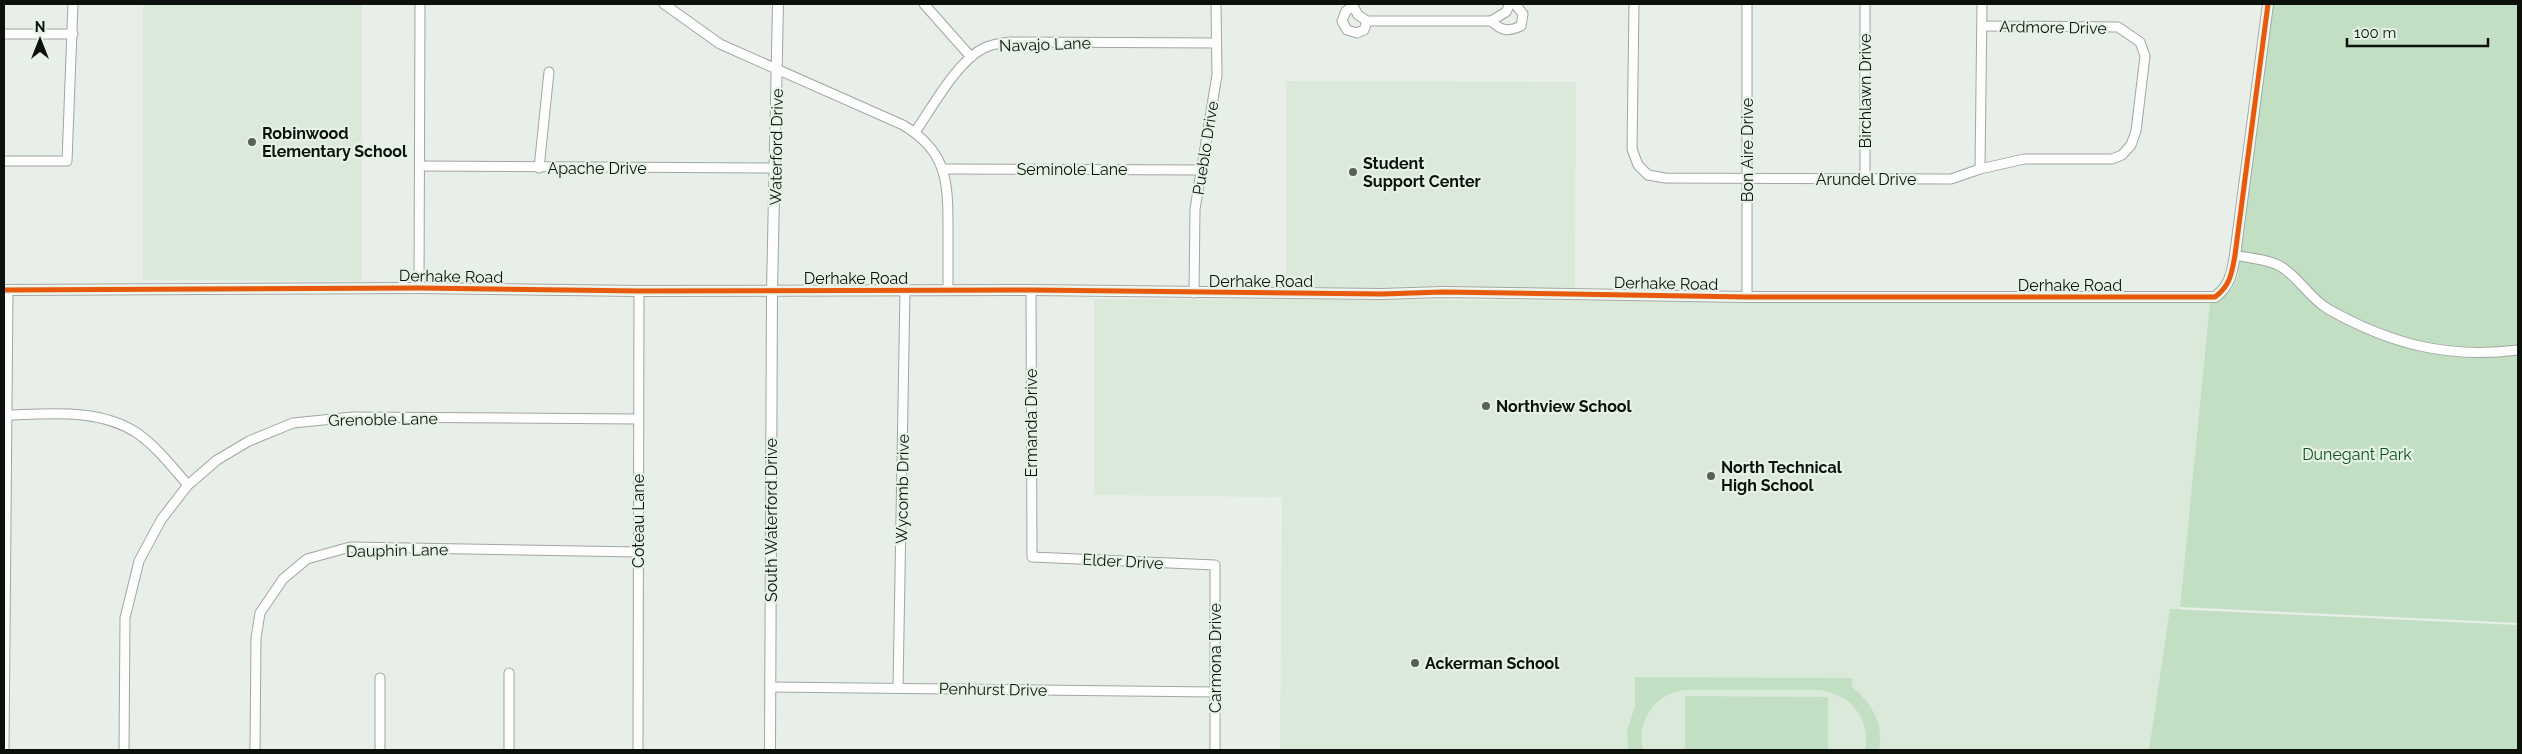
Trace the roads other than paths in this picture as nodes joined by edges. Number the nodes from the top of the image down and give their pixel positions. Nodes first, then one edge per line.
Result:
1 (73, 4) edge
2 (420, 4) edge
3 (664, 4) edge
4 (778, 4) edge
5 (924, 4) edge
6 (1216, 4) edge
7 (1515, 4) edge
8 (1634, 4) edge
9 (1747, 4) edge
10 (1865, 4) edge
11 (1982, 4) edge
12 (2268, 4) edge
13 (1352, 5) edge
14 (1508, 8) edge
15 (1367, 21) junction
16 (1491, 21) junction
17 (1982, 26) junction
18 (4, 34) edge
19 (73, 34) junction
20 (1216, 44) junction
21 (971, 57) junction
22 (778, 69) junction
23 (549, 72) dead end
24 (915, 132) junction
25 (2112, 159) joint
26 (4, 161) edge
27 (420, 166) junction
28 (539, 168) junction
29 (775, 168) junction
30 (944, 169) junction
31 (1980, 169) junction
32 (1200, 170) junction
33 (1865, 179) junction
34 (1747, 180) junction
35 (2236, 255) junction
36 (419, 288) junction
37 (6, 290) edge
38 (772, 290) junction
39 (905, 290) junction
40 (948, 290) junction
41 (1031, 290) junction
42 (639, 291) junction
43 (1194, 293) junction
44 (1748, 297) junction
45 (2518, 350) edge
46 (6, 414) junction
47 (638, 419) junction
48 (188, 485) junction
49 (638, 552) junction
50 (1032, 556) joint
51 (1215, 565) joint
52 (509, 673) dead end
53 (380, 678) dead end
54 (770, 687) junction
55 (898, 688) junction
56 (1215, 692) junction
57 (4, 750) edge
58 (124, 750) edge
59 (255, 750) edge
60 (380, 750) edge
61 (509, 750) edge
62 (638, 750) edge
63 (770, 750) edge
64 (1216, 750) edge

1 - 19 street
2 - 27 street
3 - 22 street
4 - 22 street, Waterford Drive
5 - 21 street
6 - 20 street, Pueblo Drive
7 - 16 street
8 - 34 street, Arundel Drive
9 - 34 street, Bon Aire Drive
10 - 33 street, Birchlawn Drive
11 - 17 street
12 - 35 street, Derhake Road
13 - 15 street
13 - 15 street
14 - 16 street
15 - 16 street
17 - 25 street, Ardmore Drive
17 - 31 street
18 - 19 street
19 - 26 street
20 - 21 street, Navajo Lane
20 - 32 street, Pueblo Drive
21 - 24 street, Navajo Lane
22 - 24 street
22 - 29 street, Waterford Drive
23 - 28 street
24 - 30 street
25 - 31 street, Arundel Drive
27 - 28 street, Apache Drive
27 - 36 street
28 - 29 street, Apache Drive
29 - 38 street, Waterford Drive
30 - 32 street, Seminole Lane
30 - 40 street
31 - 33 street, Arundel Drive
32 - 43 street, Pueblo Drive
33 - 34 street, Arundel Drive
34 - 44 street, Bon Aire Drive
35 - 44 street, Derhake Road
35 - 45 street
36 - 37 street, Derhake Road
36 - 42 street, Derhake Road
37 - 46 street
38 - 39 street, Derhake Road
38 - 42 street, Derhake Road
38 - 54 street, South Waterford Drive
39 - 40 street, Derhake Road
39 - 55 street, Wycomb Drive
40 - 41 street, Derhake Road
41 - 43 street, Derhake Road
41 - 50 street, Ermanda Drive
42 - 47 street, Coteau Lane
43 - 44 street, Derhake Road
46 - 48 street
46 - 57 street
47 - 48 street, Grenoble Lane
47 - 49 street, Coteau Lane
48 - 58 street, Grenoble Lane
49 - 59 street, Dauphin Lane
49 - 62 street, Coteau Lane
50 - 51 street, Elder Drive
51 - 56 street, Carmona Drive
52 - 61 street
53 - 60 street
54 - 55 street, Penhurst Drive
54 - 63 street, South Waterford Drive
55 - 56 street, Penhurst Drive
56 - 64 street, Carmona Drive

